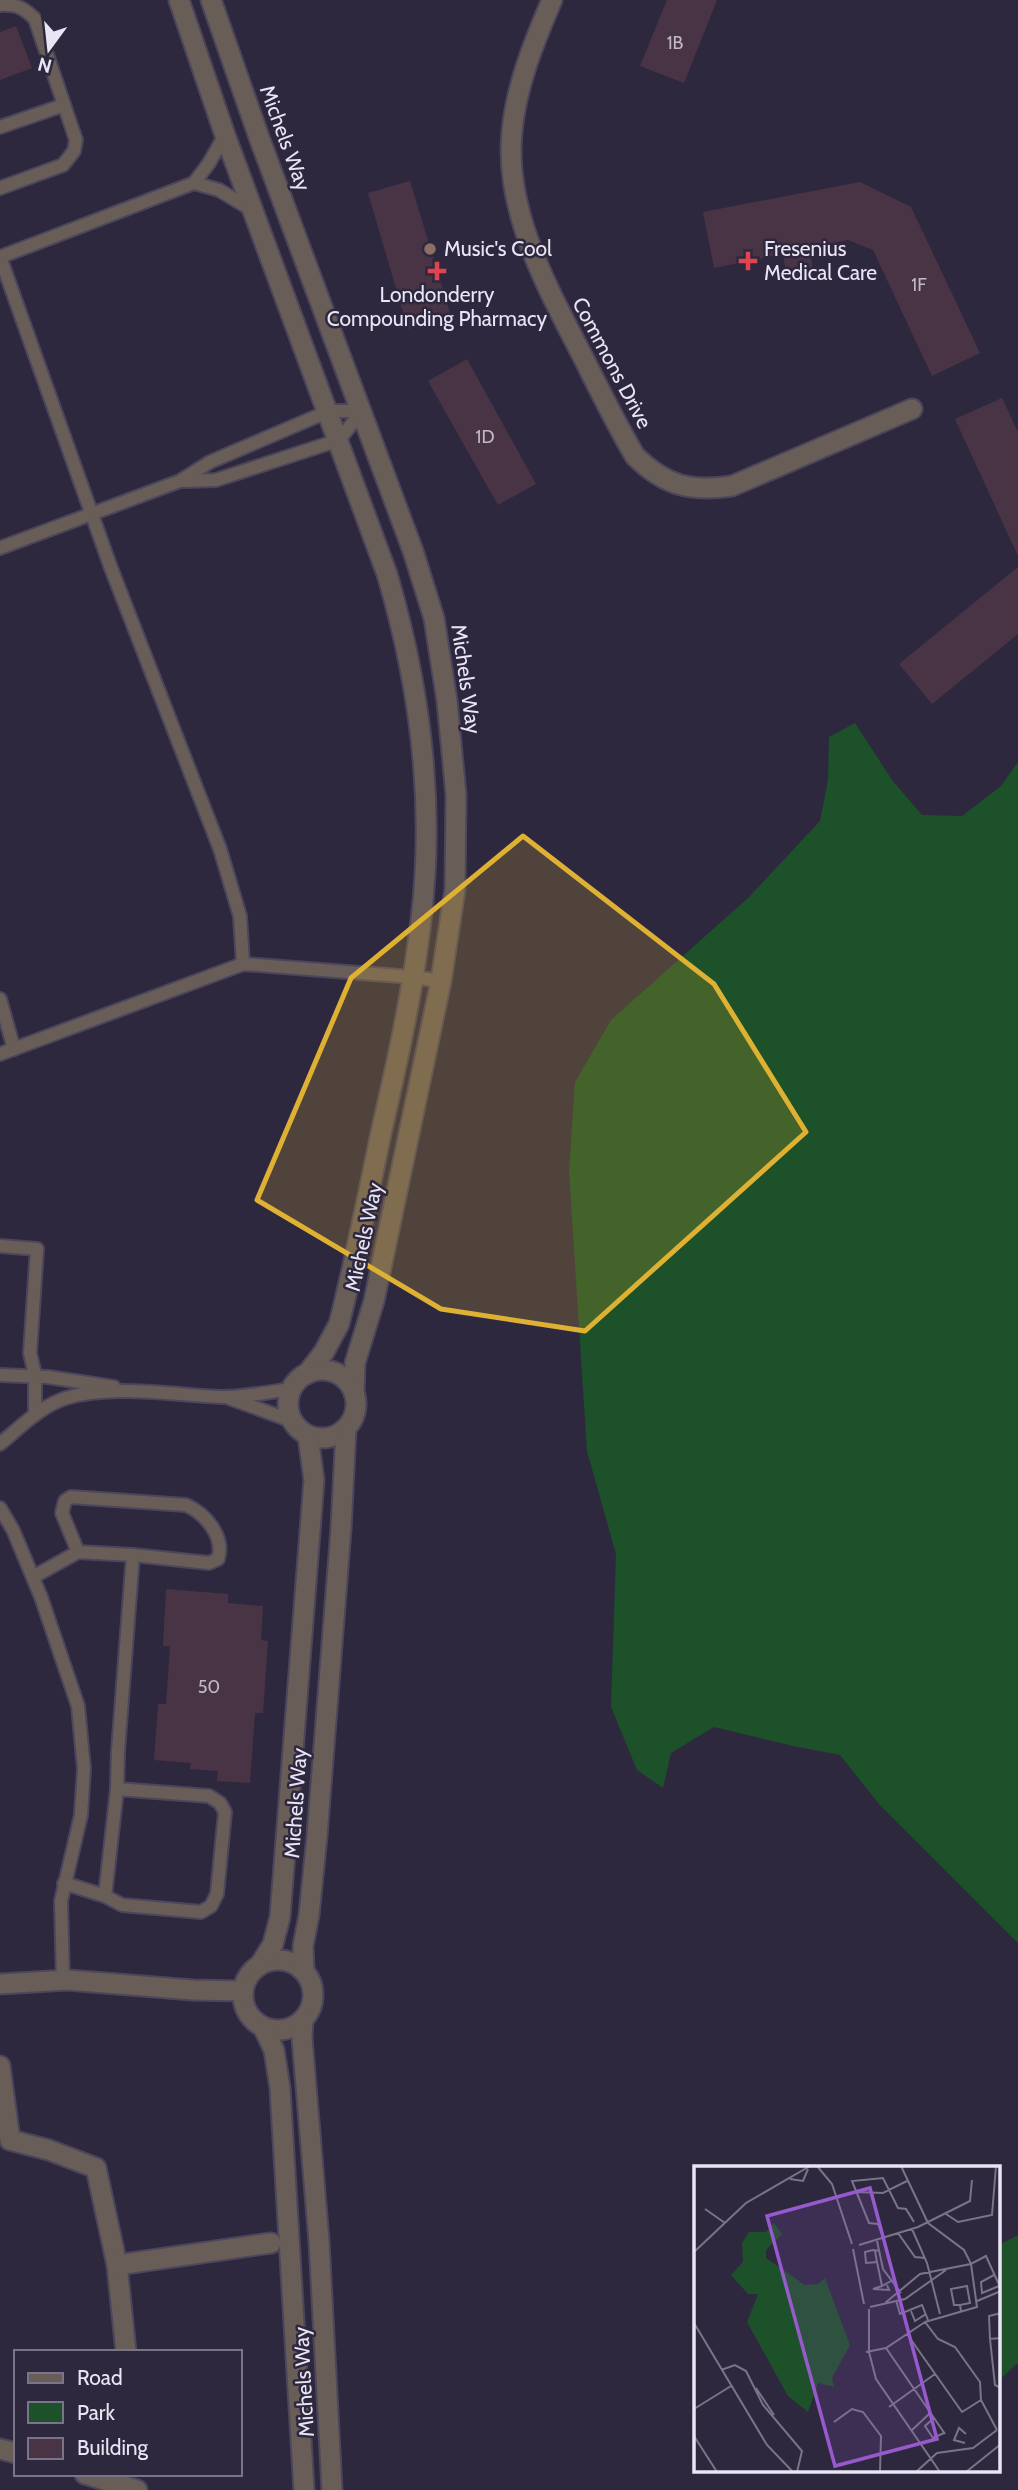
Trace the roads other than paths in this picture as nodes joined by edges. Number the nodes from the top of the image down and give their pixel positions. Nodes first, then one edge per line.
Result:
1 (179, 0) edge
2 (211, 0) edge
3 (552, 0) edge
4 (0, 5) edge
5 (64, 105) junction
6 (0, 127) edge
7 (225, 135) junction
8 (194, 183) junction
9 (0, 188) edge
10 (252, 210) junction
11 (0, 257) edge
12 (912, 409) dead end
13 (328, 411) junction
14 (362, 411) junction
15 (339, 440) junction
16 (180, 481) junction
17 (93, 514) junction
18 (0, 548) edge
19 (243, 964) junction
20 (412, 977) junction
21 (441, 981) junction
22 (0, 999) edge
23 (15, 1049) junction
24 (0, 1054) edge
25 (0, 1246) edge
26 (307, 1374) junction
27 (0, 1375) edge
28 (35, 1375) junction
29 (292, 1389) junction
30 (142, 1392) junction
31 (355, 1393) junction
32 (225, 1397) junction
33 (35, 1415) junction
34 (292, 1420) junction
35 (346, 1429) junction
36 (308, 1436) junction
37 (0, 1444) edge
38 (0, 1507) edge
39 (78, 1552) junction
40 (133, 1555) junction
41 (33, 1577) junction
42 (117, 1789) junction
43 (64, 1883) junction
44 (105, 1896) junction
45 (260, 1965) junction
46 (304, 1970) junction
47 (63, 1980) junction
48 (0, 1984) edge
49 (243, 1991) junction
50 (303, 2021) junction
51 (263, 2027) junction
52 (0, 2066) edge
53 (271, 2243) dead end
54 (117, 2264) junction
55 (126, 2350) edge
56 (92, 2476) edge
57 (138, 2490) edge
58 (304, 2490) edge
59 (332, 2490) edge

1 - 7 street, Michels Way
2 - 14 street, Michels Way
3 - 12 street, Commons Drive
4 - 5 lane
5 - 6 lane
5 - 9 lane
7 - 8 lane
7 - 10 street, Michels Way
8 - 10 lane
8 - 11 lane
10 - 13 street, Michels Way
11 - 17 lane
13 - 14 lane
13 - 15 street, Michels Way
13 - 16 lane
14 - 15 lane
14 - 21 street, Michels Way
15 - 16 lane
15 - 20 street, Michels Way
16 - 17 lane
17 - 18 lane
17 - 19 lane
19 - 20 lane
19 - 23 lane
20 - 21 lane
20 - 26 street, Michels Way
21 - 31 street, Michels Way
22 - 23 lane
23 - 24 lane
25 - 28 lane
26 - 29 street
26 - 31 street
27 - 28 lane
28 - 30 lane
28 - 33 lane
29 - 32 lane
29 - 34 street
30 - 32 lane
30 - 33 lane
31 - 35 street
32 - 34 lane
33 - 37 lane
34 - 36 street
35 - 36 street
35 - 46 street, Michels Way
36 - 45 street, Michels Way
38 - 41 lane
39 - 40 lane
39 - 40 lane
39 - 41 lane
40 - 42 lane
41 - 43 lane
42 - 44 lane
42 - 44 lane
43 - 44 lane
43 - 47 lane
45 - 46 street
45 - 49 street
46 - 50 street
47 - 48 street
47 - 49 street
49 - 51 street
50 - 51 street
50 - 59 street, Michels Way
51 - 58 street, Michels Way
52 - 54 street
53 - 54 street
54 - 55 street
56 - 57 street

